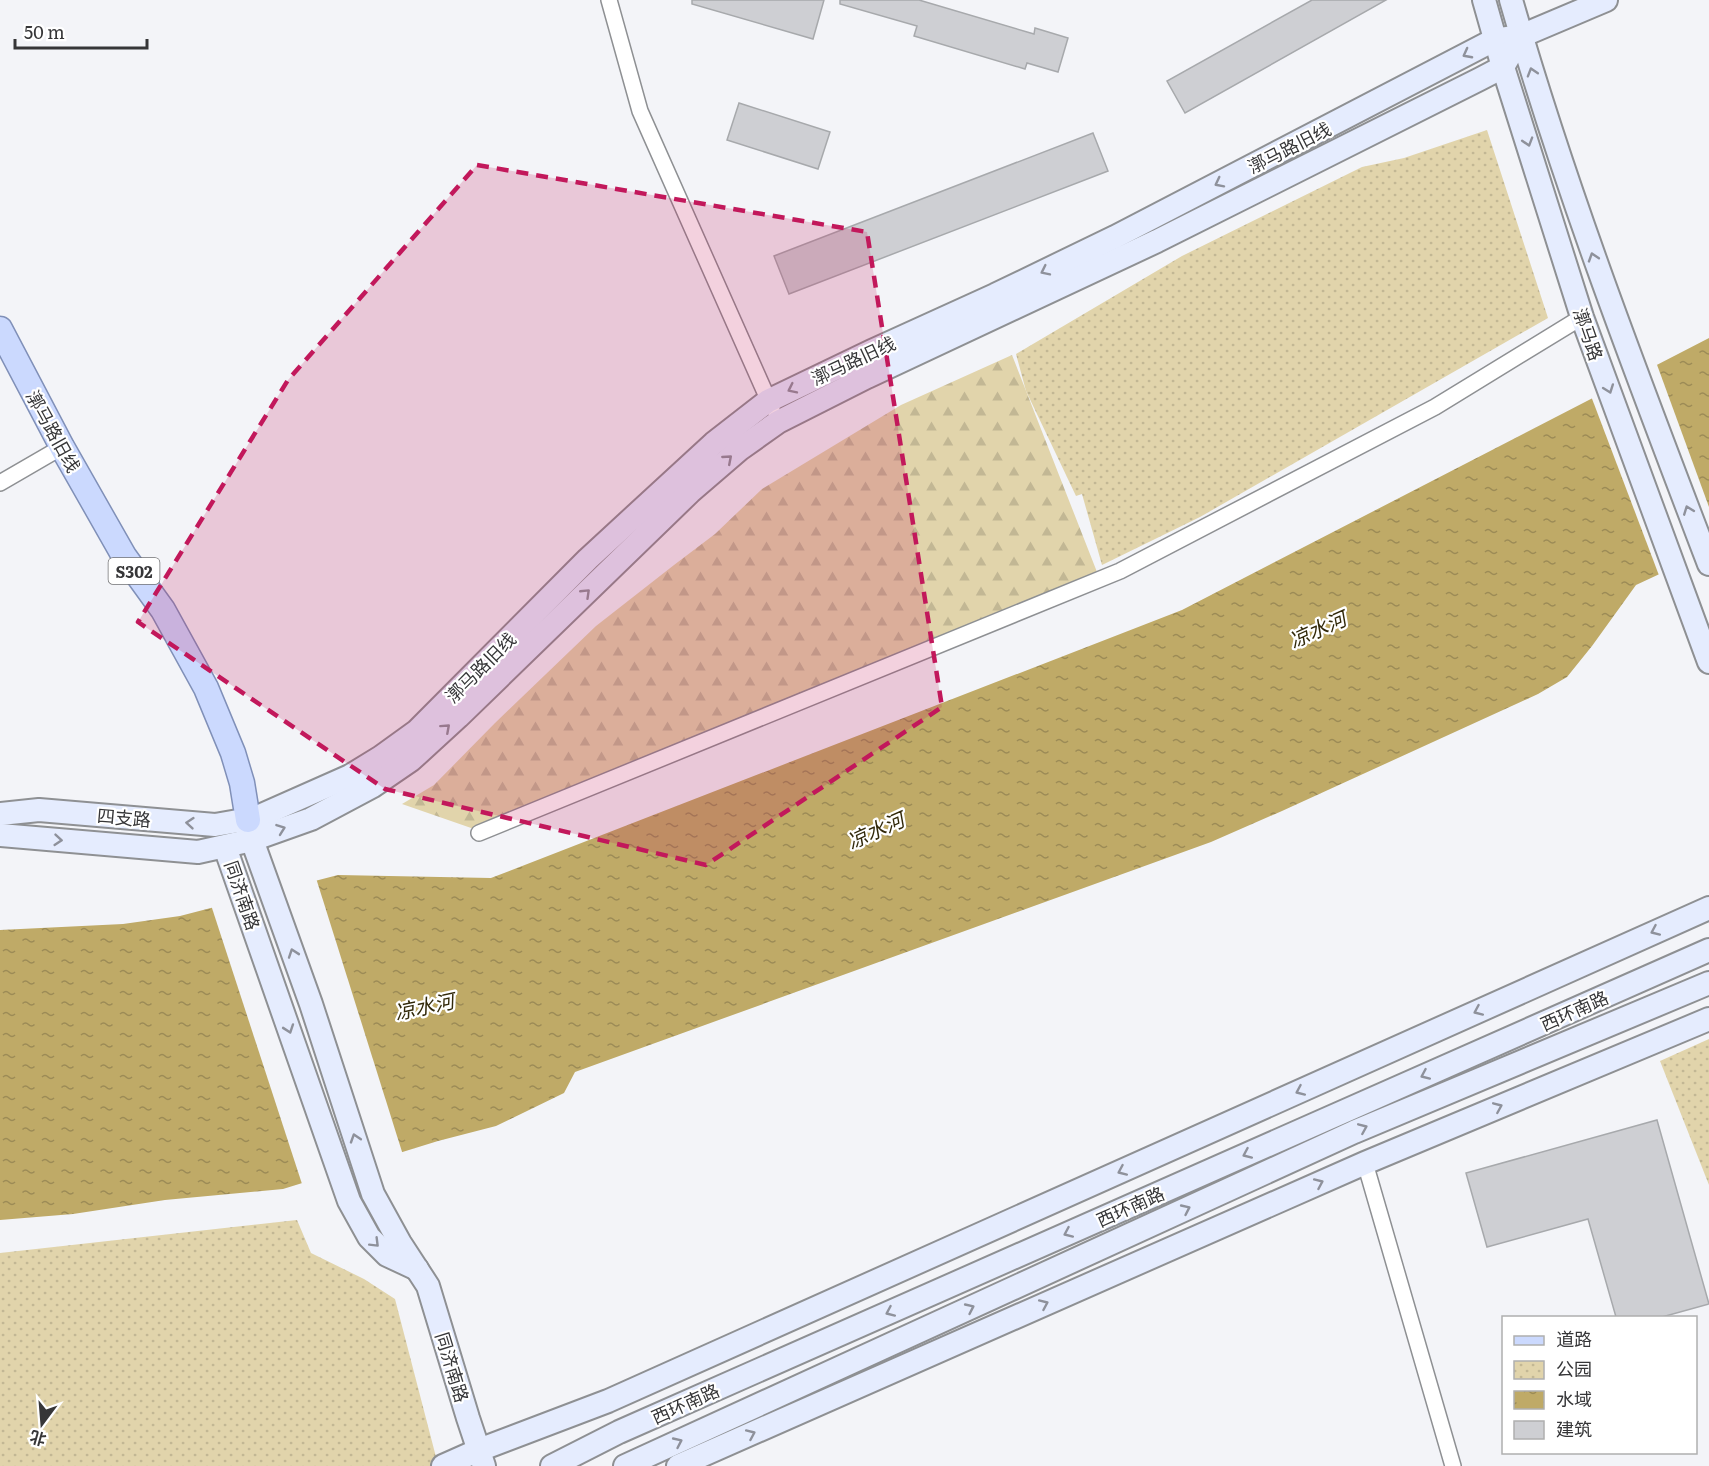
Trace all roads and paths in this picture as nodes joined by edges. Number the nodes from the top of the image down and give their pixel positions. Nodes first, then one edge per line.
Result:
1 (609, 0) edge
2 (1484, 0) edge
3 (1511, 0) edge
4 (1606, 0) edge
5 (1521, 36) junction
6 (1494, 39) junction
7 (1503, 67) junction
8 (1586, 326) junction
9 (0, 328) edge
10 (768, 400) junction
11 (778, 422) junction
12 (62, 447) junction
13 (0, 483) edge
14 (1709, 564) edge
15 (1709, 662) edge
16 (0, 814) edge
17 (250, 830) junction
18 (479, 833) dead end
19 (0, 835) edge
20 (225, 847) junction
21 (1709, 908) edge
22 (1709, 950) edge
23 (1709, 983) edge
24 (1709, 1019) edge
25 (1581, 1072) junction
26 (1490, 1075) junction
27 (1365, 1163) junction
28 (1132, 1266) junction
29 (418, 1269) junction
30 (1046, 1273) junction
31 (482, 1458) edge
32 (443, 1466) edge
33 (552, 1466) edge
34 (625, 1466) edge
35 (678, 1466) edge
36 (1453, 1466) edge

1 - 10 street
2 - 6 main road, 漷马路
3 - 5 main road, 漷马路
4 - 5 main road, 漷马路旧线
5 - 6 main road, 漷马路旧线
5 - 7 main road
14 -> 5 main road, 漷马路
6 - 7 main road, 漷马路
6 -> 10 main road, 漷马路旧线
7 -> 8 main road, 漷马路
7 - 11 main road, 漷马路旧线
8 -> 15 main road, 漷马路
8 - 18 street
9 - 12 main road, 漷马路旧线 / S302
10 - 11 street
10 - 17 main road, 漷马路旧线
17 -> 11 main road, 漷马路旧线
12 - 13 street
12 - 17 main road, 漷马路旧线 / S302
17 -> 16 main road, 四支路
17 - 20 main road, 同济南路
29 -> 17 main road, 同济南路
19 -> 20 main road, 四支路
20 -> 29 main road, 同济南路
21 -> 31 main road
22 -> 33 main road, 西环南路
23 - 26 main road, 西环南路
24 - 25 main road
25 - 26 main road
27 -> 25 main road
30 -> 26 main road, 西环南路
28 -> 27 main road
27 - 36 street
28 - 30 main road
35 -> 28 main road
29 - 31 main road, 同济南路
34 -> 30 main road, 西环南路
31 - 32 main road

